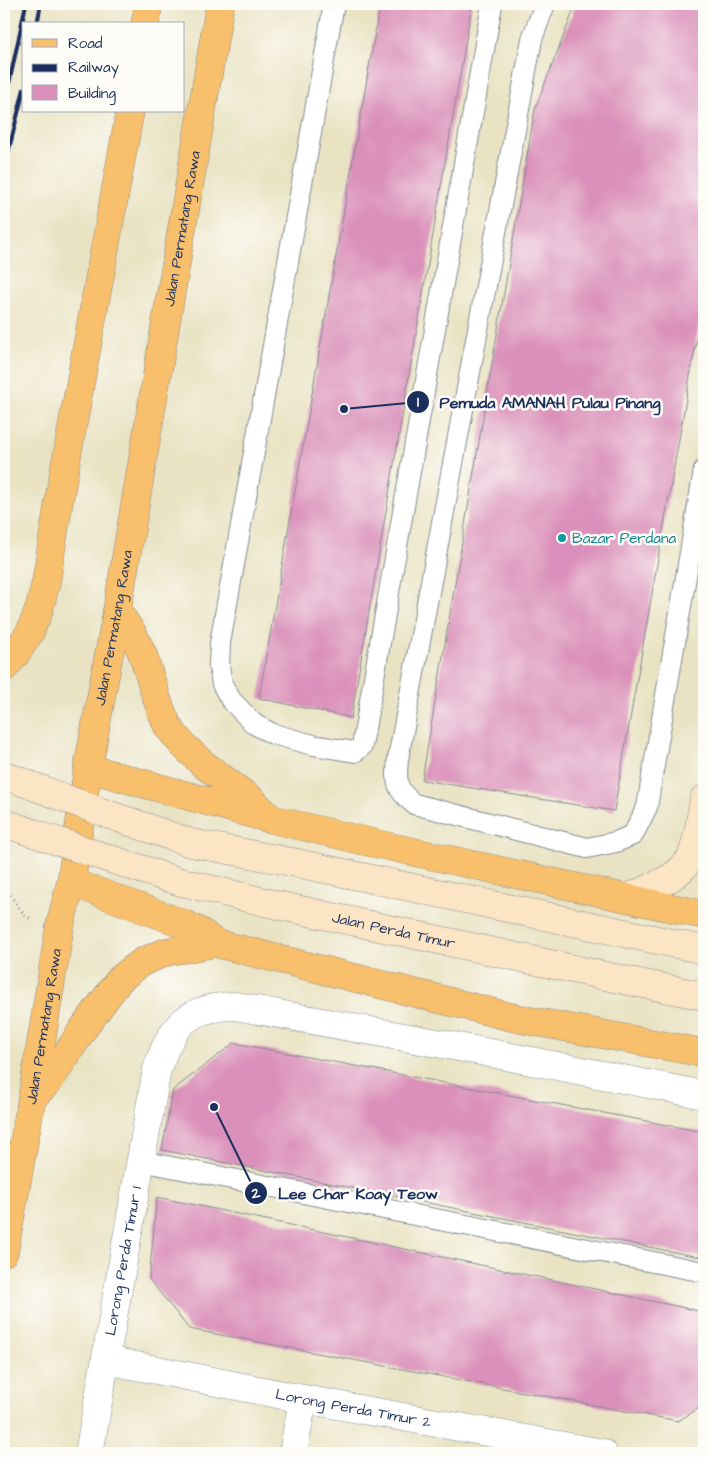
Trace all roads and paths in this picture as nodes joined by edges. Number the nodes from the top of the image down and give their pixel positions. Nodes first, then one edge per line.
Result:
1 (149, 4) edge
2 (220, 4) edge
3 (334, 4) edge
4 (492, 4) edge
5 (545, 4) edge
6 (145, 22) edge
7 (130, 112) edge
8 (704, 470) edge
9 (117, 611) junction
10 (4, 668) edge
11 (88, 768) junction
12 (4, 776) edge
13 (704, 799) edge
14 (271, 819) junction
15 (4, 823) edge
16 (71, 882) junction
17 (4, 886) edge
18 (627, 898) junction
19 (704, 914) edge
20 (60, 926) junction
21 (215, 943) junction
22 (704, 950) edge
23 (704, 996) edge
24 (704, 1053) edge
25 (704, 1095) edge
26 (32, 1098) junction
27 (141, 1161) junction
28 (4, 1252) edge
29 (704, 1272) edge
30 (106, 1360) junction
31 (303, 1399) junction
32 (89, 1453) edge
33 (293, 1453) edge
34 (604, 1453) edge

1 - 6 main road
2 - 9 main road, Jalan Permatang Rawa
3 - 4 lane
5 - 8 lane
7 - 10 main road
9 - 11 main road, Jalan Permatang Rawa
9 - 14 main road
11 - 14 main road
11 - 16 main road, Jalan Permatang Rawa
12 - 22 street, bridge
13 - 18 street
14 - 18 main road
15 - 23 street, Jalan Perda Timur, bridge
16 - 20 main road, Jalan Permatang Rawa
16 - 21 main road
17 - 20 path
18 - 19 main road
20 - 26 main road, Jalan Permatang Rawa
21 - 24 main road
21 - 26 main road
25 - 27 street, Lorong Perda Timur 1
26 - 28 main road, Jalan Permatang Rawa
27 - 29 lane
27 - 30 street, Lorong Perda Timur 1
30 - 31 street, Lorong Perda Timur 2
30 - 32 street, Lorong Perda Timur 1
31 - 33 street
31 - 34 street, Lorong Perda Timur 2

